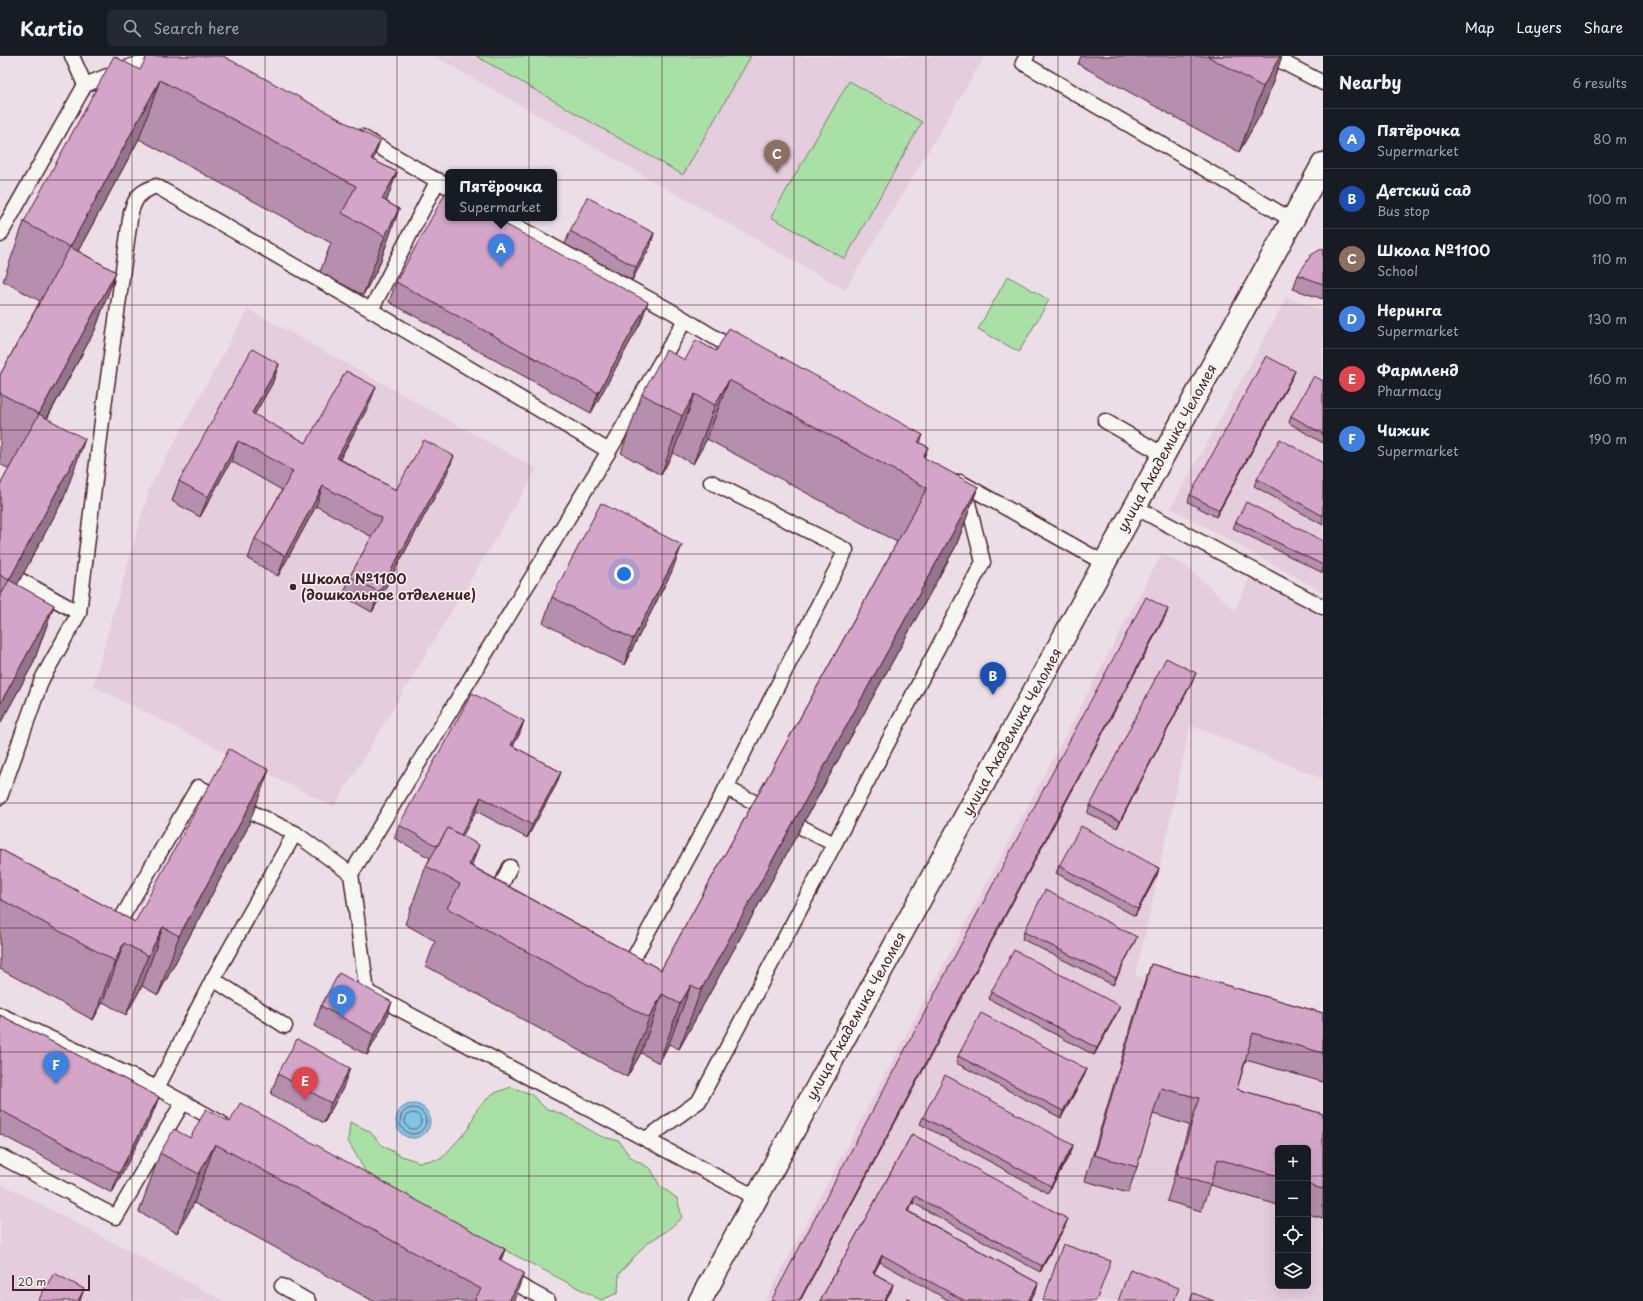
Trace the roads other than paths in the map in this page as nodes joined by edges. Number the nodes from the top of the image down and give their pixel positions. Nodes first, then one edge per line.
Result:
1 (72, 56) edge
2 (1027, 56) edge
3 (1271, 56) edge
4 (176, 61) edge
5 (1323, 83) edge
6 (85, 85) junction
7 (348, 129) edge
8 (1323, 164) edge
9 (443, 184) edge
10 (1292, 220) junction
11 (506, 221) edge
12 (0, 235) edge
13 (372, 310) junction
14 (685, 320) junction
15 (751, 359) edge
16 (1105, 421) dead end
17 (609, 451) junction
18 (1164, 455) junction
19 (950, 476) edge
20 (711, 482) dead end
21 (963, 484) junction
22 (1135, 507) junction
23 (1104, 563) junction
24 (20, 580) edge
25 (1323, 607) edge
26 (79, 613) junction
27 (726, 788) junction
28 (0, 797) edge
29 (762, 806) edge
30 (801, 827) edge
31 (295, 833) junction
32 (834, 844) junction
33 (510, 867) dead end
34 (351, 874) junction
35 (496, 914) edge
36 (109, 940) edge
37 (615, 976) edge
38 (213, 979) junction
39 (0, 1015) edge
40 (285, 1026) dead end
41 (157, 1088) junction
42 (183, 1102) junction
43 (230, 1128) edge
44 (646, 1139) junction
45 (0, 1156) edge
46 (757, 1198) junction
47 (491, 1270) edge
48 (282, 1286) dead end
49 (308, 1301) edge
50 (547, 1301) edge
51 (700, 1301) edge

1 - 6 lane
2 - 10 lane
3 - 5 lane
4 - 6 lane
6 - 12 lane
7 - 9 lane
8 - 10 street, улица Академика Челомея
9 - 13 lane
10 - 18 street, улица Академика Челомея
11 - 14 lane
13 - 17 lane
13 - 26 lane
14 - 15 lane
14 - 17 lane
16 - 18 lane
17 - 34 lane
18 - 22 street, улица Академика Челомея
19 - 21 lane
20 - 27 lane
21 - 23 lane
21 - 32 lane
22 - 23 street, улица Академика Челомея
22 - 25 lane
23 - 46 street, улица Академика Челомея
24 - 26 lane
26 - 28 lane
27 - 29 lane
27 - 37 lane
30 - 32 lane
31 - 34 lane
31 - 36 lane
31 - 38 lane
32 - 44 lane
33 - 35 lane
34 - 44 lane
38 - 40 lane
38 - 41 lane
39 - 41 lane
41 - 42 lane
42 - 43 lane
42 - 45 lane
44 - 46 lane
46 - 51 street, улица Академика Челомея
47 - 50 lane
48 - 49 lane

